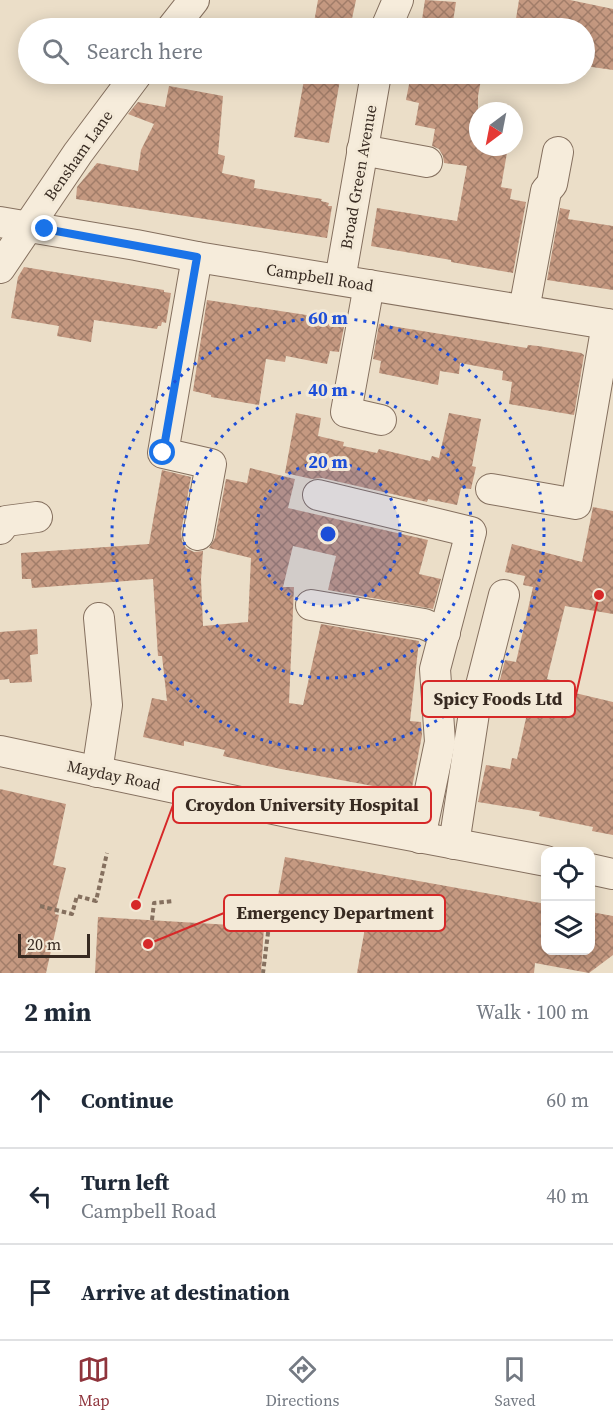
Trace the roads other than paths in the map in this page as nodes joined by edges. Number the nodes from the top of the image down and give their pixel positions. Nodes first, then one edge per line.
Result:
1 (194, 0) edge
2 (398, 0) edge
3 (180, 18) edge
4 (390, 18) edge
5 (130, 84) edge
6 (373, 84) edge
7 (362, 150) junction
8 (558, 152) dead end
9 (426, 162) dead end
10 (14, 224) edge
11 (197, 257) junction
12 (0, 267) edge
13 (354, 283) junction
14 (524, 310) junction
15 (610, 324) edge
16 (381, 420) dead end
17 (491, 489) dead end
18 (318, 495) dead end
19 (37, 517) dead end
20 (0, 529) edge
21 (198, 535) dead end
22 (504, 595) dead end
23 (311, 605) dead end
24 (99, 618) dead end
25 (445, 633) junction
26 (0, 751) edge
27 (97, 772) junction
28 (420, 838) junction
29 (454, 844) junction
30 (541, 860) edge
31 (595, 870) edge
32 (613, 874) edge

1 - 3 street
2 - 4 street
5 - 10 street, Bensham Lane
6 - 7 street, Broad Green Avenue
7 - 9 street
7 - 13 street, Broad Green Avenue
8 - 14 street
10 - 11 street, Campbell Road
10 - 12 street, Bensham Lane
11 - 13 street, Campbell Road
11 - 21 street
13 - 14 street, Campbell Road
13 - 16 street, Broad Green Avenue
14 - 15 street, Campbell Road
15 - 17 street
18 - 25 street
19 - 20 street
22 - 29 street
23 - 25 street
24 - 27 street
25 - 28 street
26 - 27 street, Mayday Road
27 - 28 street, Mayday Road
28 - 29 street, Mayday Road
29 - 30 street, Mayday Road
31 - 32 street

